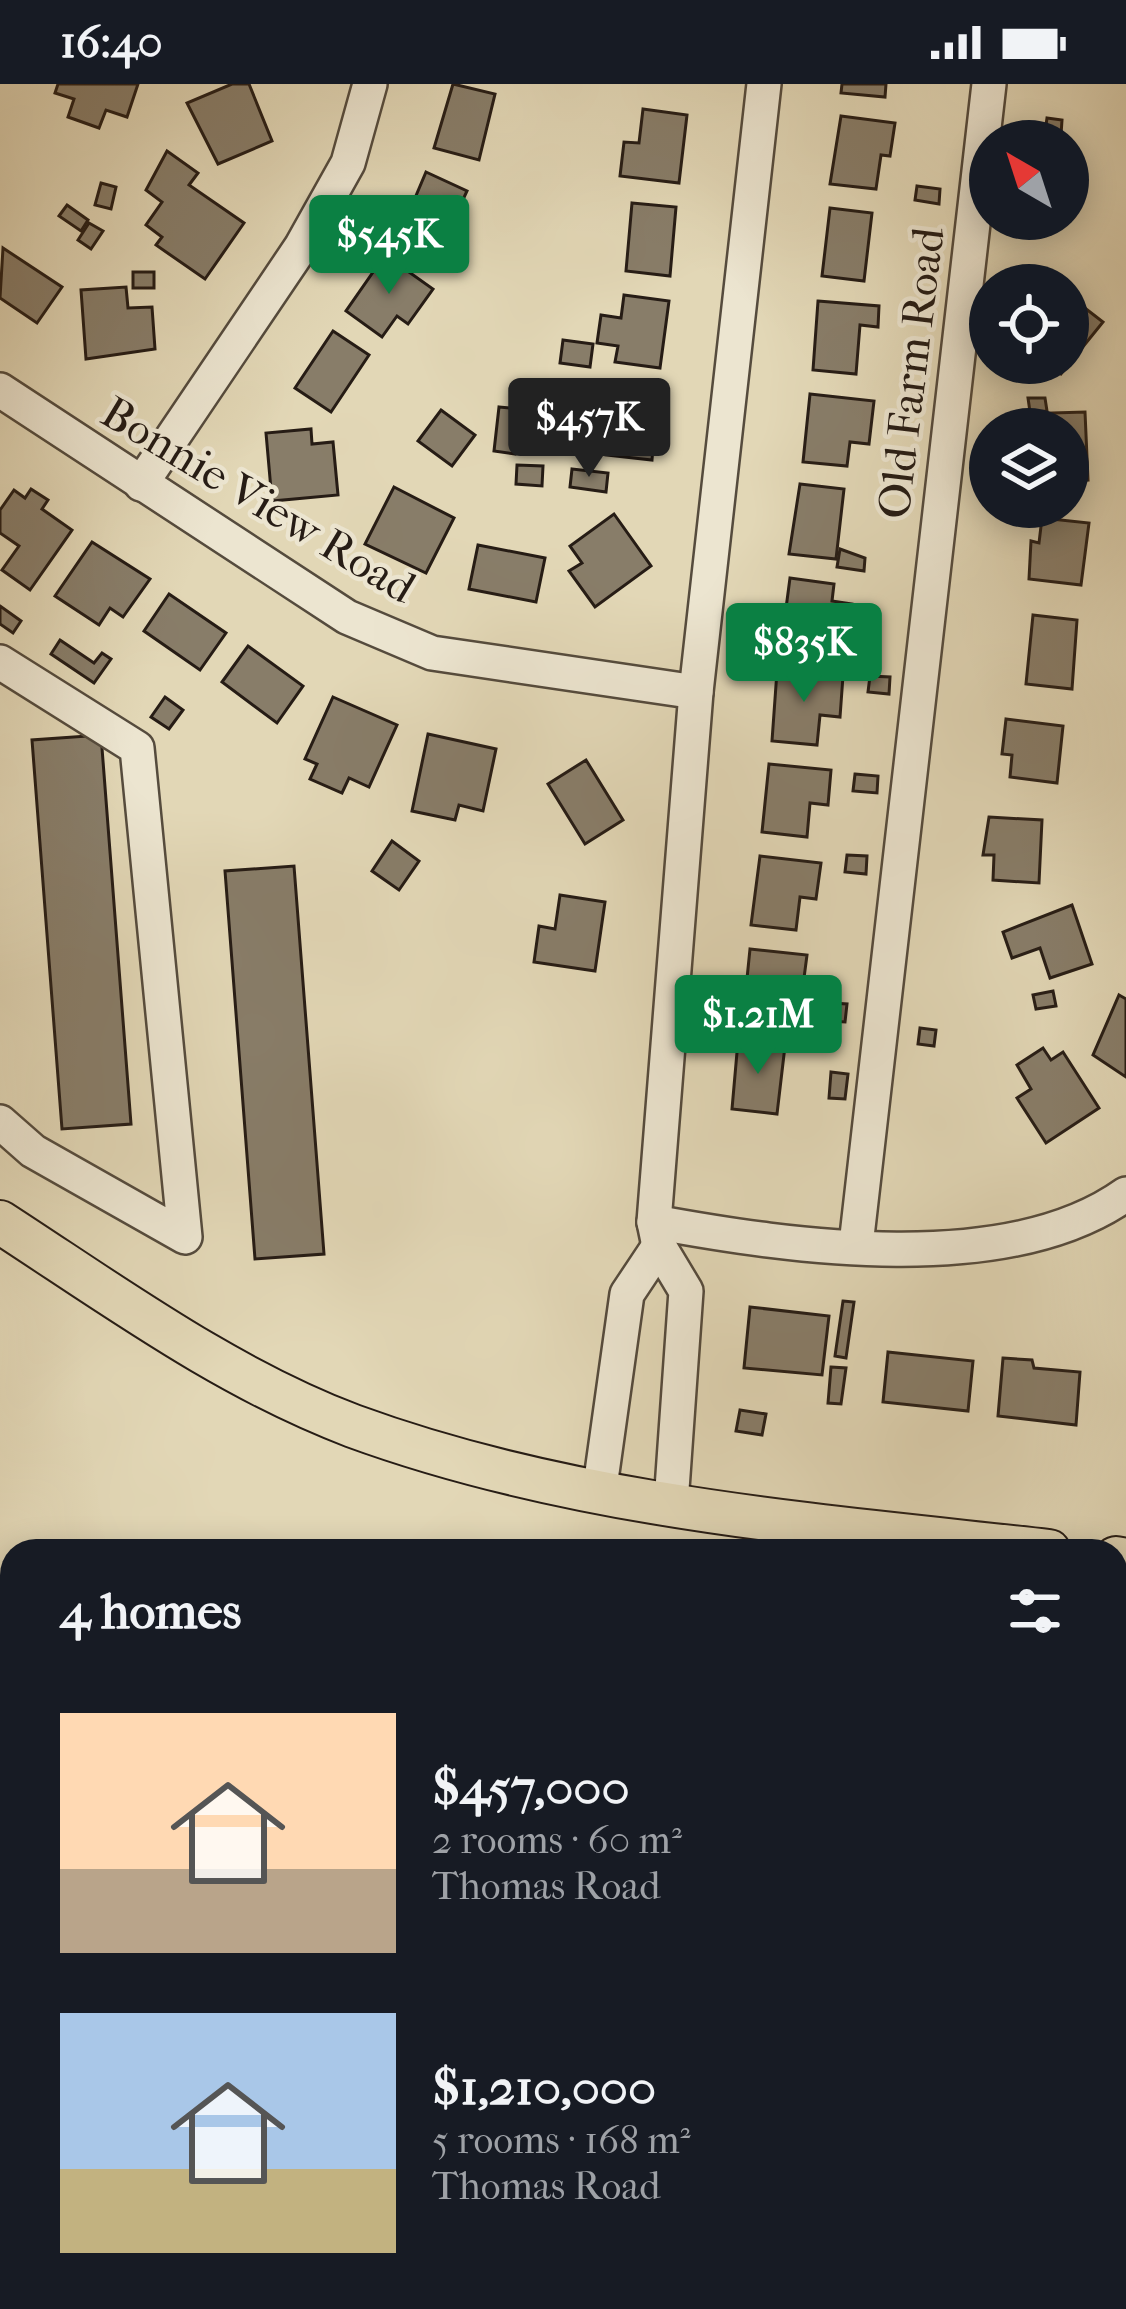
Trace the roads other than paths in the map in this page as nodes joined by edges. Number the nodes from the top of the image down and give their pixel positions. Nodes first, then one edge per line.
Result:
1 (370, 84) edge
2 (764, 84) edge
3 (988, 84) edge
4 (0, 390) edge
5 (141, 484) junction
6 (0, 662) edge
7 (696, 692) junction
8 (0, 1122) edge
9 (1126, 1194) edge
10 (0, 1222) edge
11 (657, 1234) junction
12 (856, 1245) junction
13 (599, 1494) junction
14 (671, 1503) junction
15 (954, 1539) edge

1 - 5 street
2 - 7 street
3 - 12 street, Old Farm Road
4 - 5 street, Bonnie View Road
5 - 7 street, Bonnie View Road
6 - 8 street
7 - 11 street
9 - 12 street
10 - 13 main road
11 - 12 street
11 - 13 street
11 - 14 street
13 - 14 main road
14 - 15 main road

